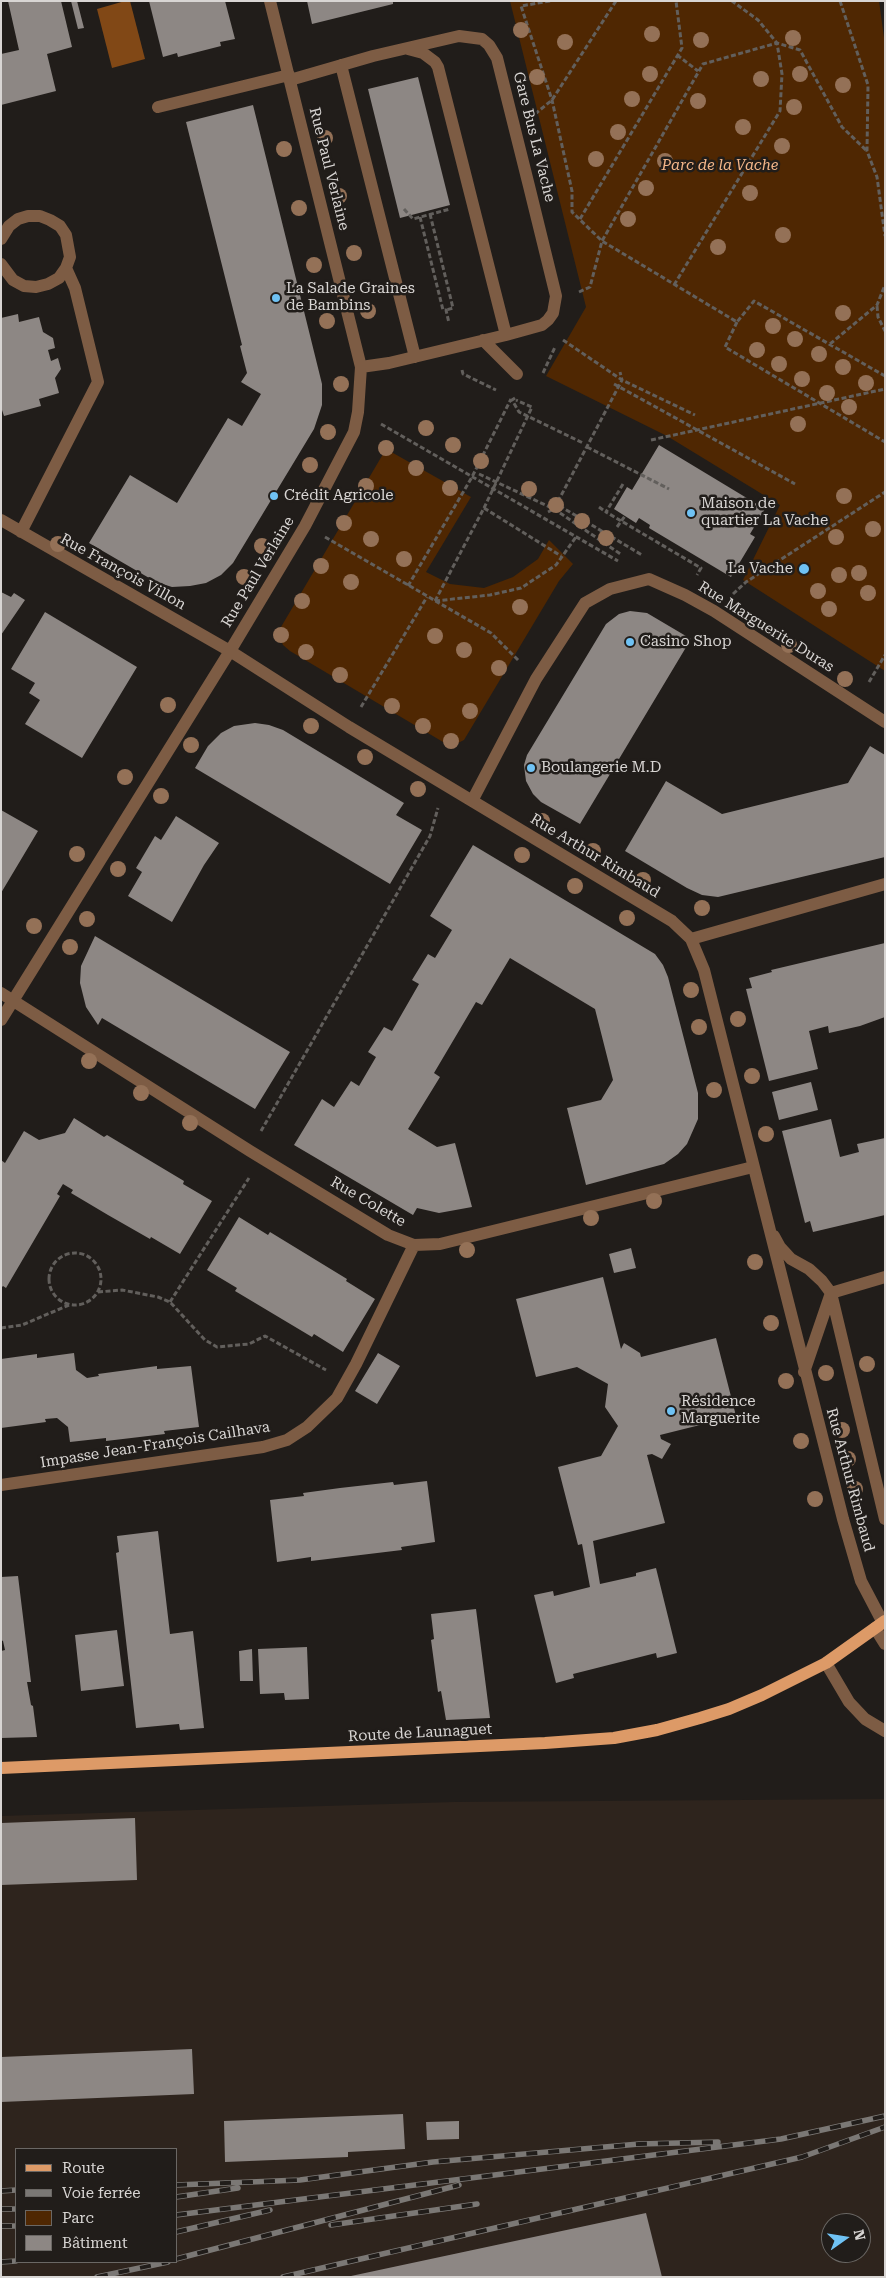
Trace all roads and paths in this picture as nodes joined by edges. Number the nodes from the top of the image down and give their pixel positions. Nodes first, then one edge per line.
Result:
1 (270, 1) edge
2 (550, 1) edge
3 (616, 1) edge
4 (676, 1) edge
5 (732, 1) edge
6 (840, 1) edge
7 (777, 43) junction
8 (405, 49) junction
9 (678, 55) junction
10 (341, 65) junction
11 (698, 70) junction
12 (289, 77) junction
13 (552, 100) junction
14 (158, 107) dead end
15 (534, 115) dead end
16 (867, 151) junction
17 (402, 206) dead end
18 (450, 209) dead end
19 (430, 214) junction
20 (420, 216) junction
21 (580, 219) junction
22 (885, 236) edge
23 (1, 239) edge
24 (602, 241) junction
25 (1, 264) edge
26 (66, 268) junction
27 (674, 285) junction
28 (885, 285) edge
29 (578, 299) dead end
30 (877, 305) junction
31 (446, 310) junction
32 (737, 322) junction
33 (451, 328) dead end
34 (885, 330) edge
35 (565, 332) dead end
36 (506, 335) junction
37 (556, 335) dead end
38 (483, 340) junction
39 (830, 344) junction
40 (415, 357) junction
41 (460, 365) dead end
42 (361, 367) junction
43 (620, 372) dead end
44 (517, 374) dead end
45 (541, 376) dead end
46 (885, 376) edge
47 (622, 380) junction
48 (494, 383) dead end
49 (614, 384) dead end
50 (885, 389) edge
51 (519, 395) dead end
52 (512, 400) junction
53 (818, 403) junction
54 (358, 412) junction
55 (695, 415) dead end
56 (528, 416) junction
57 (651, 440) dead end
58 (885, 442) edge
59 (583, 443) dead end
60 (587, 447) junction
61 (479, 474) dead end
62 (472, 477) junction
63 (623, 484) dead end
64 (795, 484) dead end
65 (669, 489) dead end
66 (885, 492) edge
67 (599, 507) dead end
68 (484, 508) junction
69 (554, 509) junction
70 (548, 512) dead end
71 (606, 512) junction
72 (625, 516) dead end
73 (1, 520) edge
74 (622, 522) junction
75 (305, 526) junction
76 (617, 527) dead end
77 (21, 532) junction
78 (576, 537) junction
79 (622, 555) dead end
80 (561, 556) junction
81 (649, 579) junction
82 (408, 586) junction
83 (685, 595) junction
84 (427, 596) junction
85 (435, 601) junction
86 (714, 611) junction
87 (230, 651) junction
88 (885, 655) edge
89 (536, 679) junction
90 (855, 704) junction
91 (885, 722) edge
92 (349, 727) junction
93 (445, 785) junction
94 (472, 801) junction
95 (885, 884) edge
96 (691, 939) junction
97 (1, 993) edge
98 (13, 999) junction
99 (1, 1020) edge
100 (250, 1151) junction
101 (261, 1158) junction
102 (753, 1167) junction
103 (767, 1221) junction
104 (414, 1245) junction
105 (885, 1277) edge
106 (98, 1292) junction
107 (831, 1293) junction
108 (170, 1302) junction
109 (70, 1305) junction
110 (1, 1328) edge
111 (804, 1372) junction
112 (346, 1382) junction
113 (1, 1485) edge
114 (885, 1520) edge
115 (881, 1624) edge
116 (885, 1644) edge
117 (826, 1663) junction
118 (885, 1732) edge
119 (1, 1768) edge

1 - 12 street, Rue Paul Verlaine
2 - 13 path
3 - 13 path
4 - 9 path
5 - 7 path
6 - 16 path
7 - 11 path
7 - 16 path
7 - 27 path
8 - 10 street, Gare Bus La Vache
8 - 36 street
8 - 36 street, Gare Bus La Vache
9 - 11 path
9 - 21 path
10 - 12 street, Gare Bus La Vache
10 - 40 street
11 - 24 path
12 - 14 street, Gare Bus La Vache
12 - 42 street, Rue Paul Verlaine
13 - 15 path
13 - 21 path
16 - 22 path
17 - 20 path
18 - 19 path
19 - 20 path
19 - 31 path
20 - 31 path
21 - 24 path
23 - 26 street
24 - 27 path
24 - 29 path
25 - 26 street
26 - 77 street
27 - 32 path
28 - 30 path
30 - 34 path
30 - 39 path
31 - 33 path
32 - 39 path
32 - 53 path
35 - 45 path
36 - 38 street, Gare Bus La Vache
37 - 47 path
38 - 40 street, Gare Bus La Vache
38 - 44 street
39 - 46 path
40 - 42 street, Gare Bus La Vache
41 - 48 path
42 - 54 street, Rue Paul Verlaine
43 - 47 path
47 - 55 path
47 - 60 path
49 - 64 path
50 - 53 path
51 - 52 path
52 - 56 path
52 - 56 path
52 - 62 path
53 - 57 path
53 - 58 path
54 - 62 path
54 - 75 street, Rue Paul Verlaine
56 - 59 path
56 - 68 path
60 - 65 path
60 - 69 path
61 - 69 path
62 - 78 path
62 - 82 path
63 - 71 path
66 - 86 path
67 - 71 path
68 - 80 path
68 - 85 path
69 - 70 path
69 - 79 path
71 - 74 path
72 - 74 path
73 - 77 street, Rue François Villon
74 - 76 path
74 - 83 path
75 - 82 path
75 - 87 street, Rue Paul Verlaine
77 - 87 street, Rue François Villon
78 - 80 path
78 - 81 path
80 - 85 path
81 - 83 street, Rue Marguerite Duras
81 - 89 street
82 - 84 path
83 - 86 street, Rue Marguerite Duras
84 - 85 path
84 - 92 path
85 - 89 path
86 - 90 street, Rue Marguerite Duras
87 - 92 street, Rue Arthur Rimbaud
87 - 98 street, Rue Paul Verlaine
88 - 90 path
89 - 94 street
90 - 91 street, Rue Marguerite Duras
92 - 93 street, Rue Arthur Rimbaud
93 - 94 street, Rue Arthur Rimbaud
93 - 100 path
94 - 96 street, Rue Arthur Rimbaud
95 - 96 street
96 - 102 street, Rue Arthur Rimbaud
97 - 98 street
98 - 99 street
98 - 100 street, Rue Colette
100 - 101 street, Rue Colette
101 - 104 street, Rue Colette
101 - 108 path
102 - 103 street, Rue Arthur Rimbaud
102 - 104 street, Rue Colette
103 - 107 street, Rue Arthur Rimbaud
103 - 111 street, Rue Arthur Rimbaud
104 - 112 street, Impasse Jean-François Cailhava
105 - 107 street
106 - 108 path
106 - 109 path
106 - 109 path
107 - 111 street
107 - 114 street, Rue Arthur Rimbaud
108 - 112 path
109 - 110 path
111 - 115 street, Rue Arthur Rimbaud
112 - 113 street, Impasse Jean-François Cailhava
115 - 116 street, Rue Arthur Rimbaud
115 - 117 main road, Route de Launaguet
117 - 118 street
117 - 119 main road, Route de Launaguet

